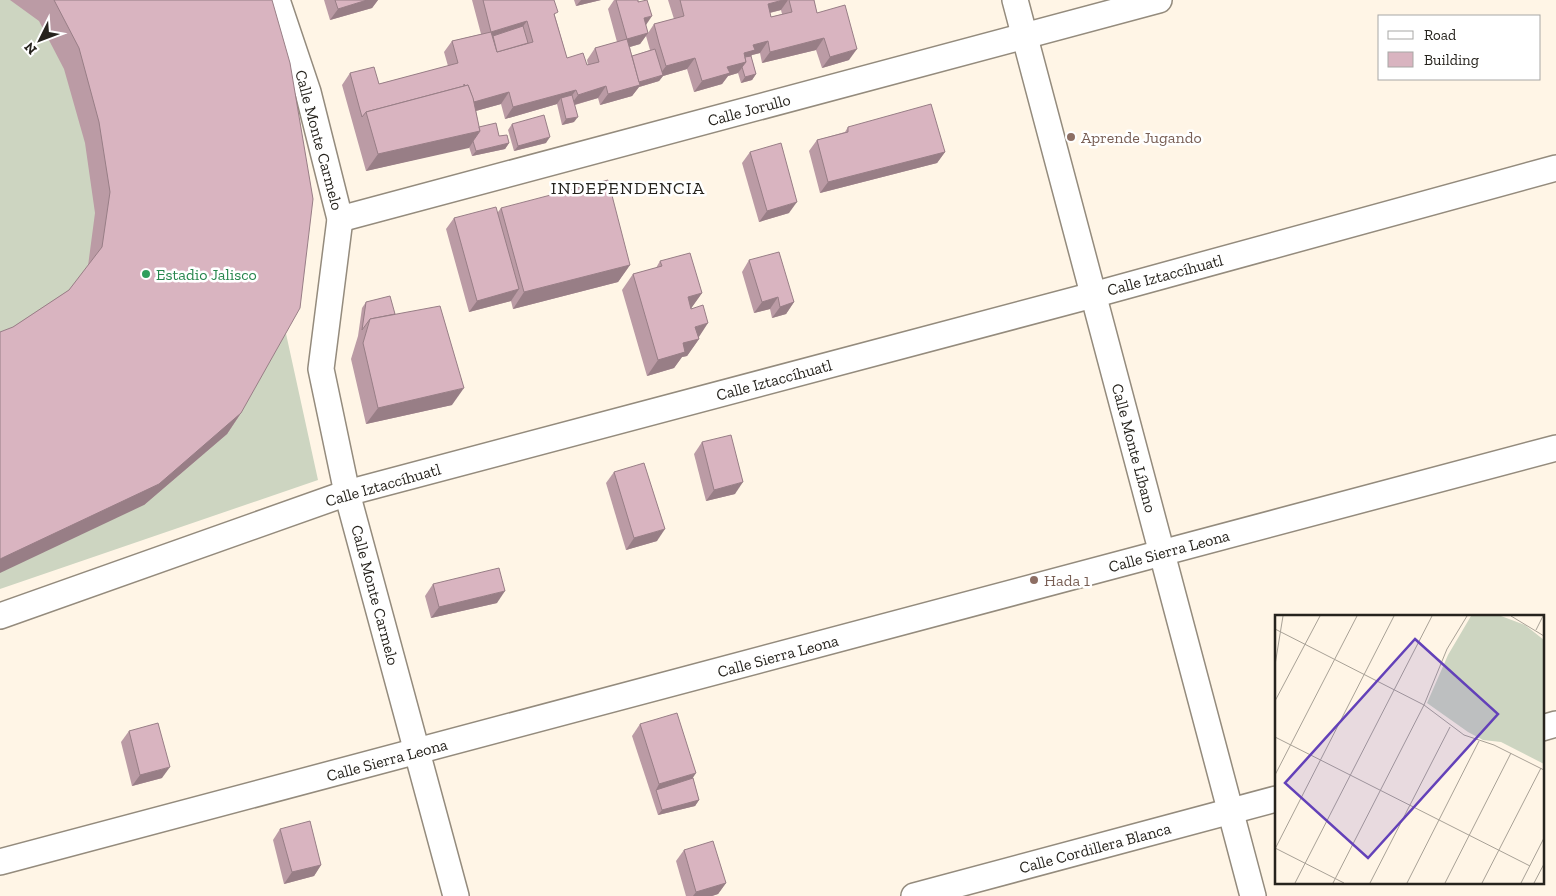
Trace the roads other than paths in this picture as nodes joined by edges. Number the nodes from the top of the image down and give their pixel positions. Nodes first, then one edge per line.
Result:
1 (278, 0) edge
2 (1015, 0) edge
3 (1159, 0) edge
4 (1024, 36) junction
5 (1556, 168) edge
6 (340, 219) junction
7 (1093, 295) junction
8 (1556, 448) edge
9 (347, 493) junction
10 (1162, 553) junction
11 (0, 616) edge
12 (417, 752) junction
13 (1275, 799) edge
14 (1230, 811) junction
15 (0, 862) edge
16 (456, 896) edge
17 (914, 896) edge
18 (1253, 896) edge

1 - 6 street, Calle Monte Carmelo
2 - 4 street, Calle Monte Líbano
3 - 4 street, Calle Jorullo
4 - 6 street, Calle Jorullo
4 - 7 street, Calle Monte Líbano
5 - 7 street, Calle Iztaccíhuatl
6 - 9 street, Calle Monte Carmelo
7 - 9 street, Calle Iztaccíhuatl
7 - 10 street, Calle Monte Líbano
8 - 10 street, Calle Sierra Leona
9 - 11 street, Calle Iztaccíhuatl
9 - 12 street, Calle Monte Carmelo
10 - 12 street, Calle Sierra Leona
10 - 14 street, Calle Monte Líbano
12 - 15 street, Calle Sierra Leona
12 - 16 street, Calle Monte Carmelo
13 - 14 street, Calle Cordillera Blanca
14 - 17 street, Calle Cordillera Blanca
14 - 18 street, Calle Monte Líbano

